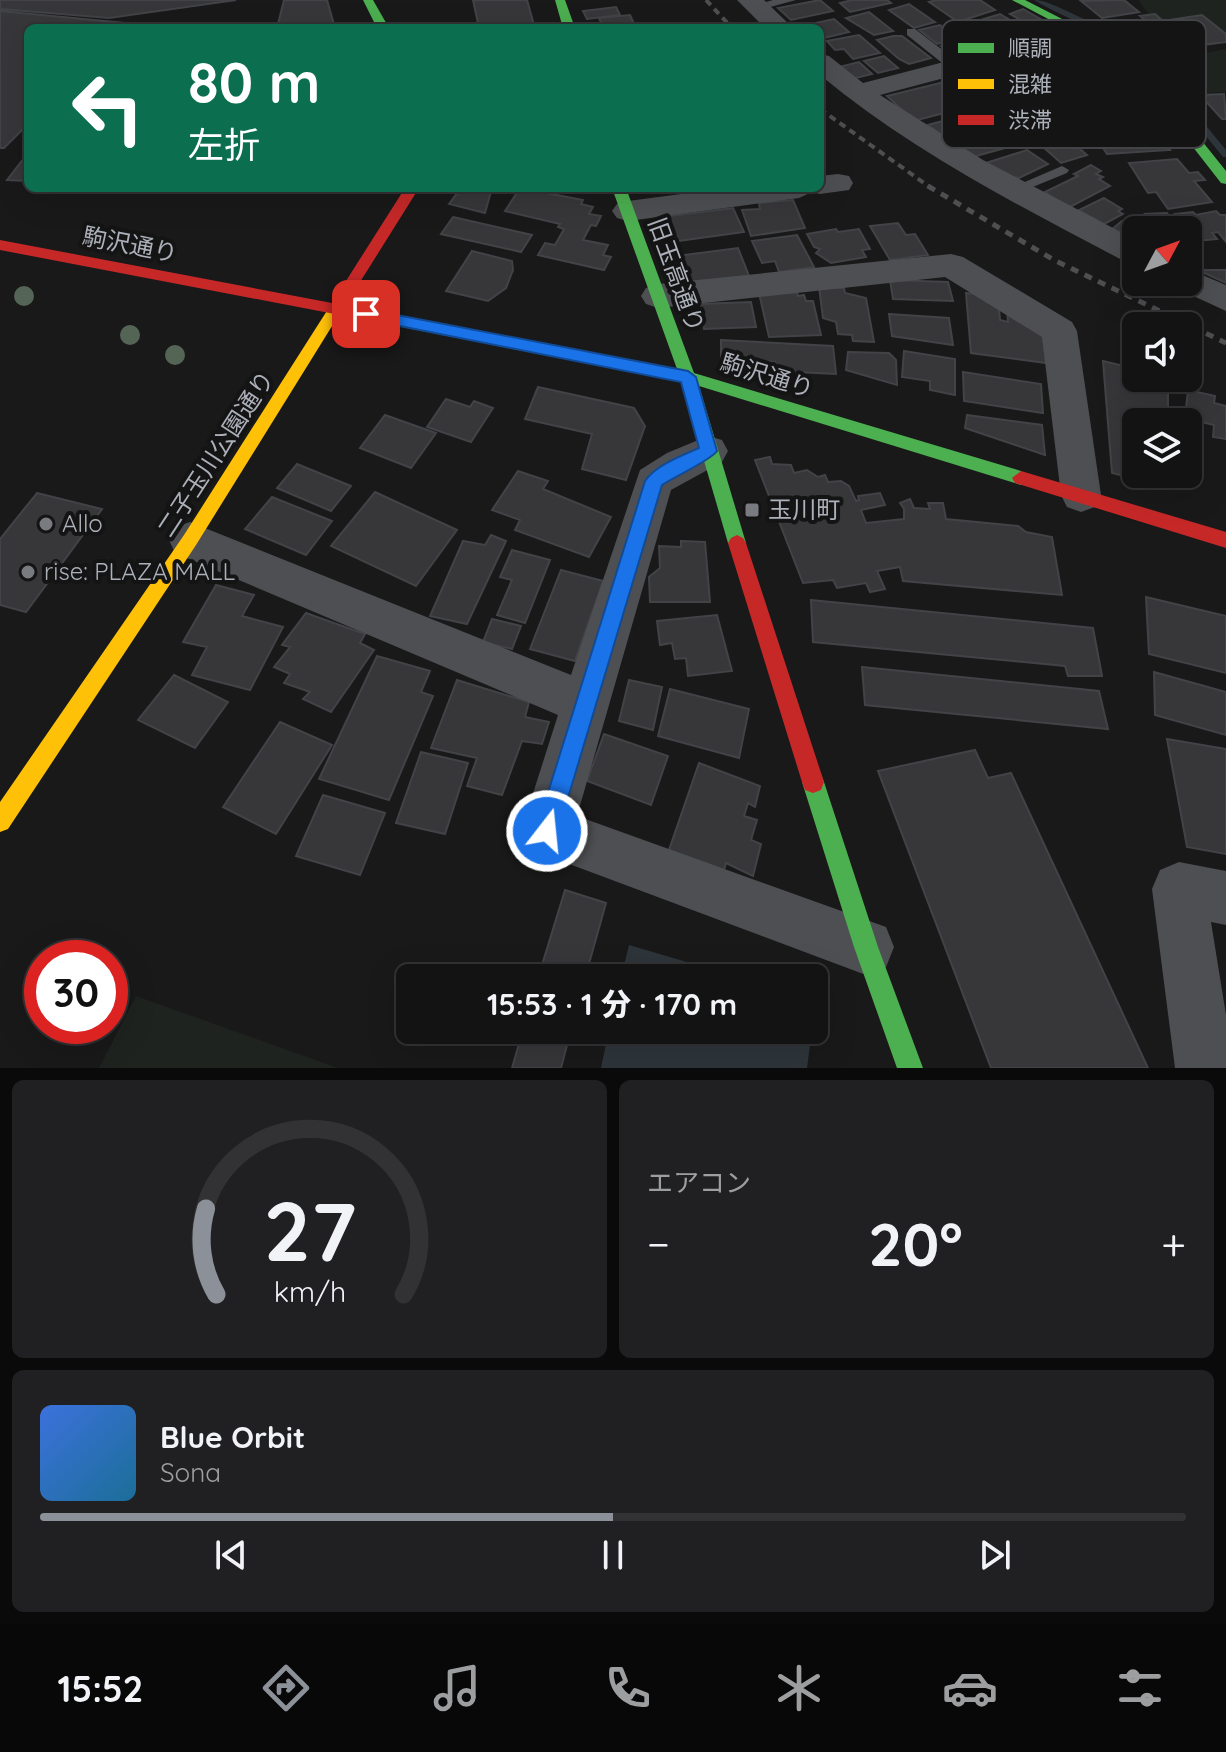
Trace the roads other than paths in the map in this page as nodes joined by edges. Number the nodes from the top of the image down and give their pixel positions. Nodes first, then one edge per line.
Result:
1 (368, 0) edge
2 (560, 0) edge
3 (790, 0) edge
4 (1017, 0) edge
5 (753, 4) edge
6 (1059, 20) edge
7 (381, 24) edge
8 (568, 24) edge
9 (776, 24) edge
10 (911, 32) dead end
11 (942, 56) edge
12 (824, 65) edge
13 (942, 71) edge
14 (856, 93) junction
15 (942, 146) edge
16 (945, 148) edge
17 (1200, 148) edge
18 (1062, 170) dead end
19 (1226, 180) edge
20 (1013, 190) junction
21 (410, 192) edge
22 (741, 192) edge
23 (624, 200) edge
24 (0, 245) edge
25 (1122, 246) edge
26 (1202, 287) edge
27 (658, 296) junction
28 (1226, 299) edge
29 (338, 309) junction
30 (688, 377) junction
31 (708, 451) junction
32 (1081, 495) junction
33 (190, 540) junction
34 (1226, 540) edge
35 (584, 703) junction
36 (0, 821) edge
37 (1226, 898) edge
38 (866, 947) junction
39 (910, 1068) edge
40 (1205, 1068) edge

1 - 7 street
2 - 8 street
3 - 5 lane
4 - 6 street
5 - 9 street
10 - 11 lane
12 - 14 street
13 - 14 street
14 - 15 street
16 - 20 street
17 - 19 street
18 - 20 lane
20 - 25 street
21 - 29 street, 二子玉川公園通り
22 - 23 street
23 - 27 street, 旧玉高通り
24 - 29 street, 駒沢通り
26 - 28 street
27 - 30 street, 旧玉高通り
27 - 32 street
29 - 30 street, 駒沢通り
29 - 33 street, 二子玉川公園通り
30 - 31 street, 旧玉高通り
30 - 32 street, 駒沢通り
31 - 35 street
31 - 38 street, 旧玉高通り
32 - 34 street, 駒沢通り
33 - 35 street
33 - 36 street, 二子玉川公園通り
35 - 38 street
37 - 40 street
38 - 39 street, 旧玉高通り

